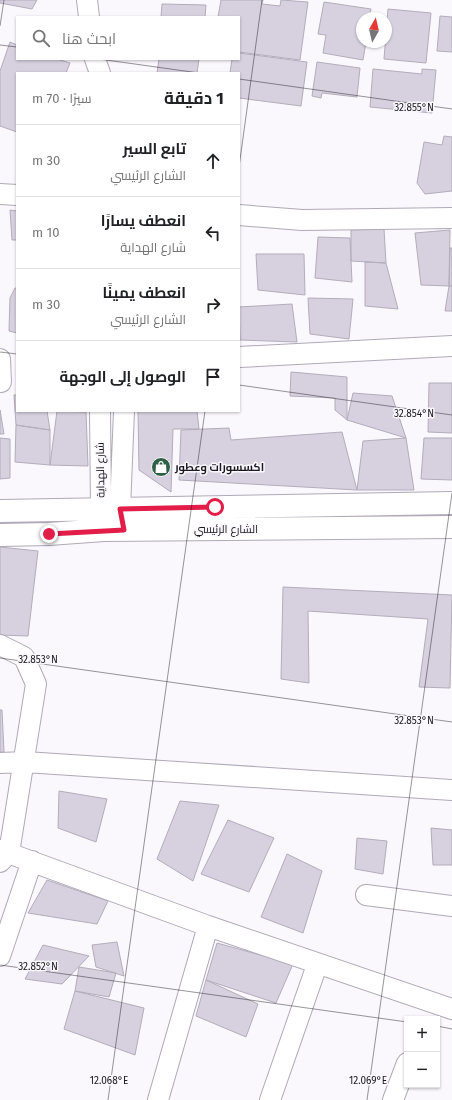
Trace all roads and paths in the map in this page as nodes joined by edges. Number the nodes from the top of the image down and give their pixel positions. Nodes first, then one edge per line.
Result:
1 (87, 0) edge
2 (89, 16) edge
3 (91, 60) edge
4 (96, 60) edge
5 (89, 72) edge
6 (100, 72) edge
7 (0, 194) edge
8 (16, 195) edge
9 (240, 215) edge
10 (452, 218) edge
11 (452, 346) edge
12 (240, 357) edge
13 (0, 359) edge
14 (6, 381) edge
15 (100, 412) edge
16 (124, 412) edge
17 (452, 503) edge
18 (0, 510) edge
19 (112, 519) junction
20 (452, 527) edge
21 (0, 535) edge
22 (0, 645) edge
23 (25, 762) junction
24 (0, 763) edge
25 (452, 790) edge
26 (3, 855) edge
27 (32, 861) junction
28 (366, 895) dead end
29 (452, 906) edge
30 (208, 926) junction
31 (0, 955) edge
32 (317, 964) junction
33 (452, 1010) edge
34 (426, 1011) edge
35 (404, 1071) edge
36 (158, 1100) edge
37 (270, 1100) edge
38 (393, 1100) edge

1 - 2 street
3 - 5 street
4 - 6 street
7 - 8 street
9 - 10 street
11 - 12 street
13 - 14 street
15 - 19 street, شارع الهداية
16 - 19 street, شارع الهداية
17 - 19 street, الشارع الرئيسي
18 - 19 street, الشارع الرئيسي
19 - 20 street, الشارع الرئيسي
19 - 21 street, الشارع الرئيسي
22 - 23 street
23 - 24 street
23 - 25 street
23 - 26 street
26 - 27 street
27 - 30 street
27 - 31 street
28 - 29 street
30 - 32 street
30 - 36 street
32 - 34 street
32 - 37 street
33 - 34 street
35 - 38 street

